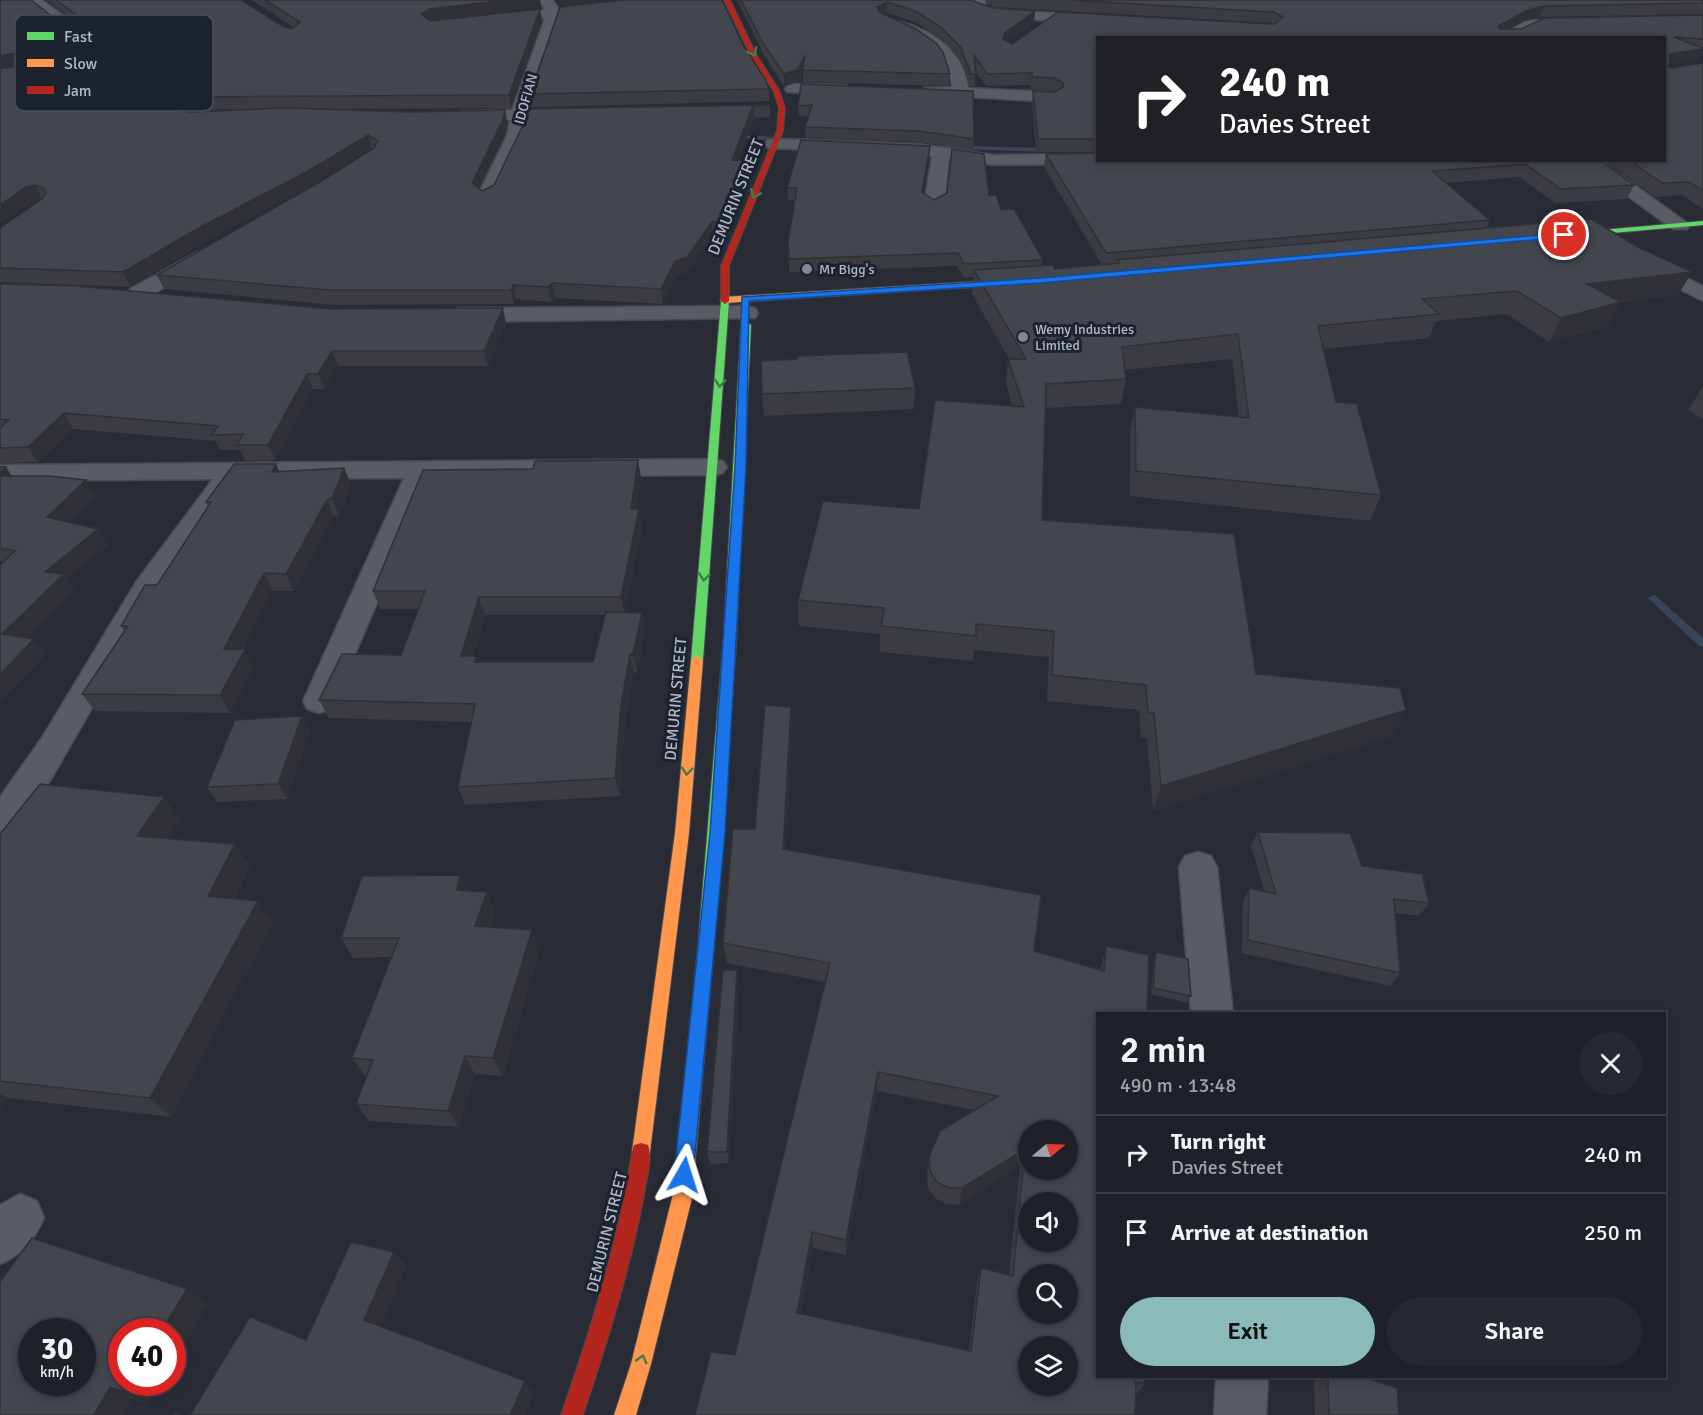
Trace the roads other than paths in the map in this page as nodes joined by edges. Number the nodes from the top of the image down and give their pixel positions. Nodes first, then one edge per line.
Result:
1 (33, 0) edge
2 (665, 0) edge
3 (726, 0) edge
4 (741, 0) edge
5 (978, 0) edge
6 (550, 7) edge
7 (52, 15) edge
8 (1051, 18) junction
9 (886, 19) edge
10 (1110, 21) edge
11 (477, 22) edge
12 (1586, 22) edge
13 (1035, 30) edge
14 (1509, 36) edge
15 (762, 39) edge
16 (770, 55) edge
17 (794, 89) junction
18 (859, 90) edge
19 (910, 91) edge
20 (960, 93) junction
21 (1052, 97) edge
22 (783, 108) junction
23 (173, 111) edge
24 (591, 113) edge
25 (519, 115) junction
26 (229, 116) edge
27 (449, 117) edge
28 (786, 141) junction
29 (941, 154) junction
30 (1096, 159) edge
31 (1590, 162) edge
32 (486, 197) edge
33 (934, 205) edge
34 (1703, 223) edge
35 (1680, 225) junction
36 (1586, 233) junction
37 (1552, 236) edge
38 (218, 246) edge
39 (1029, 282) edge
40 (1703, 295) edge
41 (170, 299) edge
42 (737, 303) junction
43 (437, 315) edge
44 (714, 467) junction
45 (422, 468) junction
46 (234, 470) junction
47 (0, 473) edge
48 (319, 701) edge
49 (0, 823) edge
50 (1198, 867) dead end
51 (1212, 1012) edge
52 (1242, 1378) edge
53 (572, 1415) edge
54 (625, 1415) edge
55 (1240, 1415) edge

1 - 7 street
2 - 6 street
3 -> 22 street, DEMURIN STREET
4 - 15 street
5 - 8 street
6 - 11 street
6 - 25 street, IDOFIAN
8 - 10 street
8 - 13 street
9 - 20 street
12 - 14 street
16 - 17 street, DEMURIN STREET
17 - 18 street
17 - 22 street, DEMURIN STREET
19 - 20 street
20 - 21 street
22 - 28 street, DEMURIN STREET
23 - 26 street
24 - 25 street
25 - 27 street
25 - 32 street, IDOFIAN
28 - 29 street
28 -> 42 street, DEMURIN STREET
29 - 30 street
29 - 33 street
31 - 35 street
34 - 35 street
35 - 36 street
36 - 37 street
36 - 40 street
38 - 41 street
39 - 42 street
42 - 43 street
42 -> 44 street, DEMURIN STREET
54 -> 42 street, DEMURIN STREET
44 - 45 street
44 -> 53 street, DEMURIN STREET
45 - 46 street
45 - 48 street
46 - 47 street
46 - 49 street
50 - 51 street
52 - 55 street

